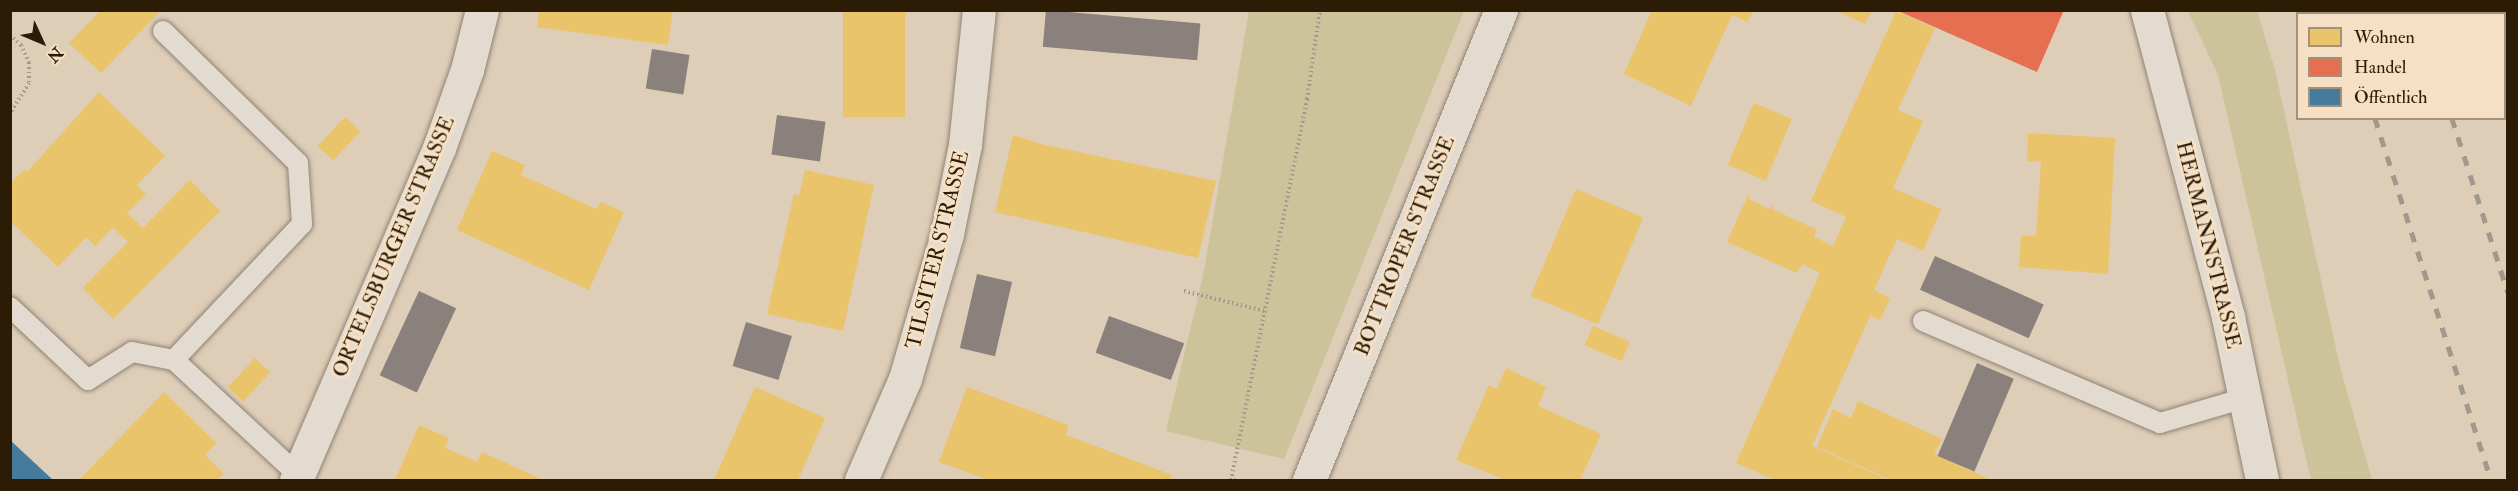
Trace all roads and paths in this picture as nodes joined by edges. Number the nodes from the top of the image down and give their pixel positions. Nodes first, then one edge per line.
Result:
1 (482, 10) edge
2 (979, 10) edge
3 (1320, 10) edge
4 (1501, 10) edge
5 (2147, 10) edge
6 (163, 31) dead end
7 (10, 35) edge
8 (10, 113) edge
9 (1184, 291) dead end
10 (10, 307) edge
11 (1265, 311) junction
12 (1923, 321) dead end
13 (174, 360) junction
14 (2245, 398) junction
15 (296, 477) edge
16 (861, 480) edge
17 (1236, 480) edge
18 (1309, 480) edge
19 (2262, 480) edge

1 - 15 street, ORTELSBURGER STRASSE
2 - 16 street, TILSITER STRASSE
3 - 11 path
4 - 18 street, BOTTROPER STRASSE
5 - 14 street, HERMANNSTRASSE
6 - 13 lane
7 - 8 path
9 - 11 path
10 - 13 lane
11 - 17 path
12 - 14 lane
13 - 15 lane
14 - 19 street, HERMANNSTRASSE

